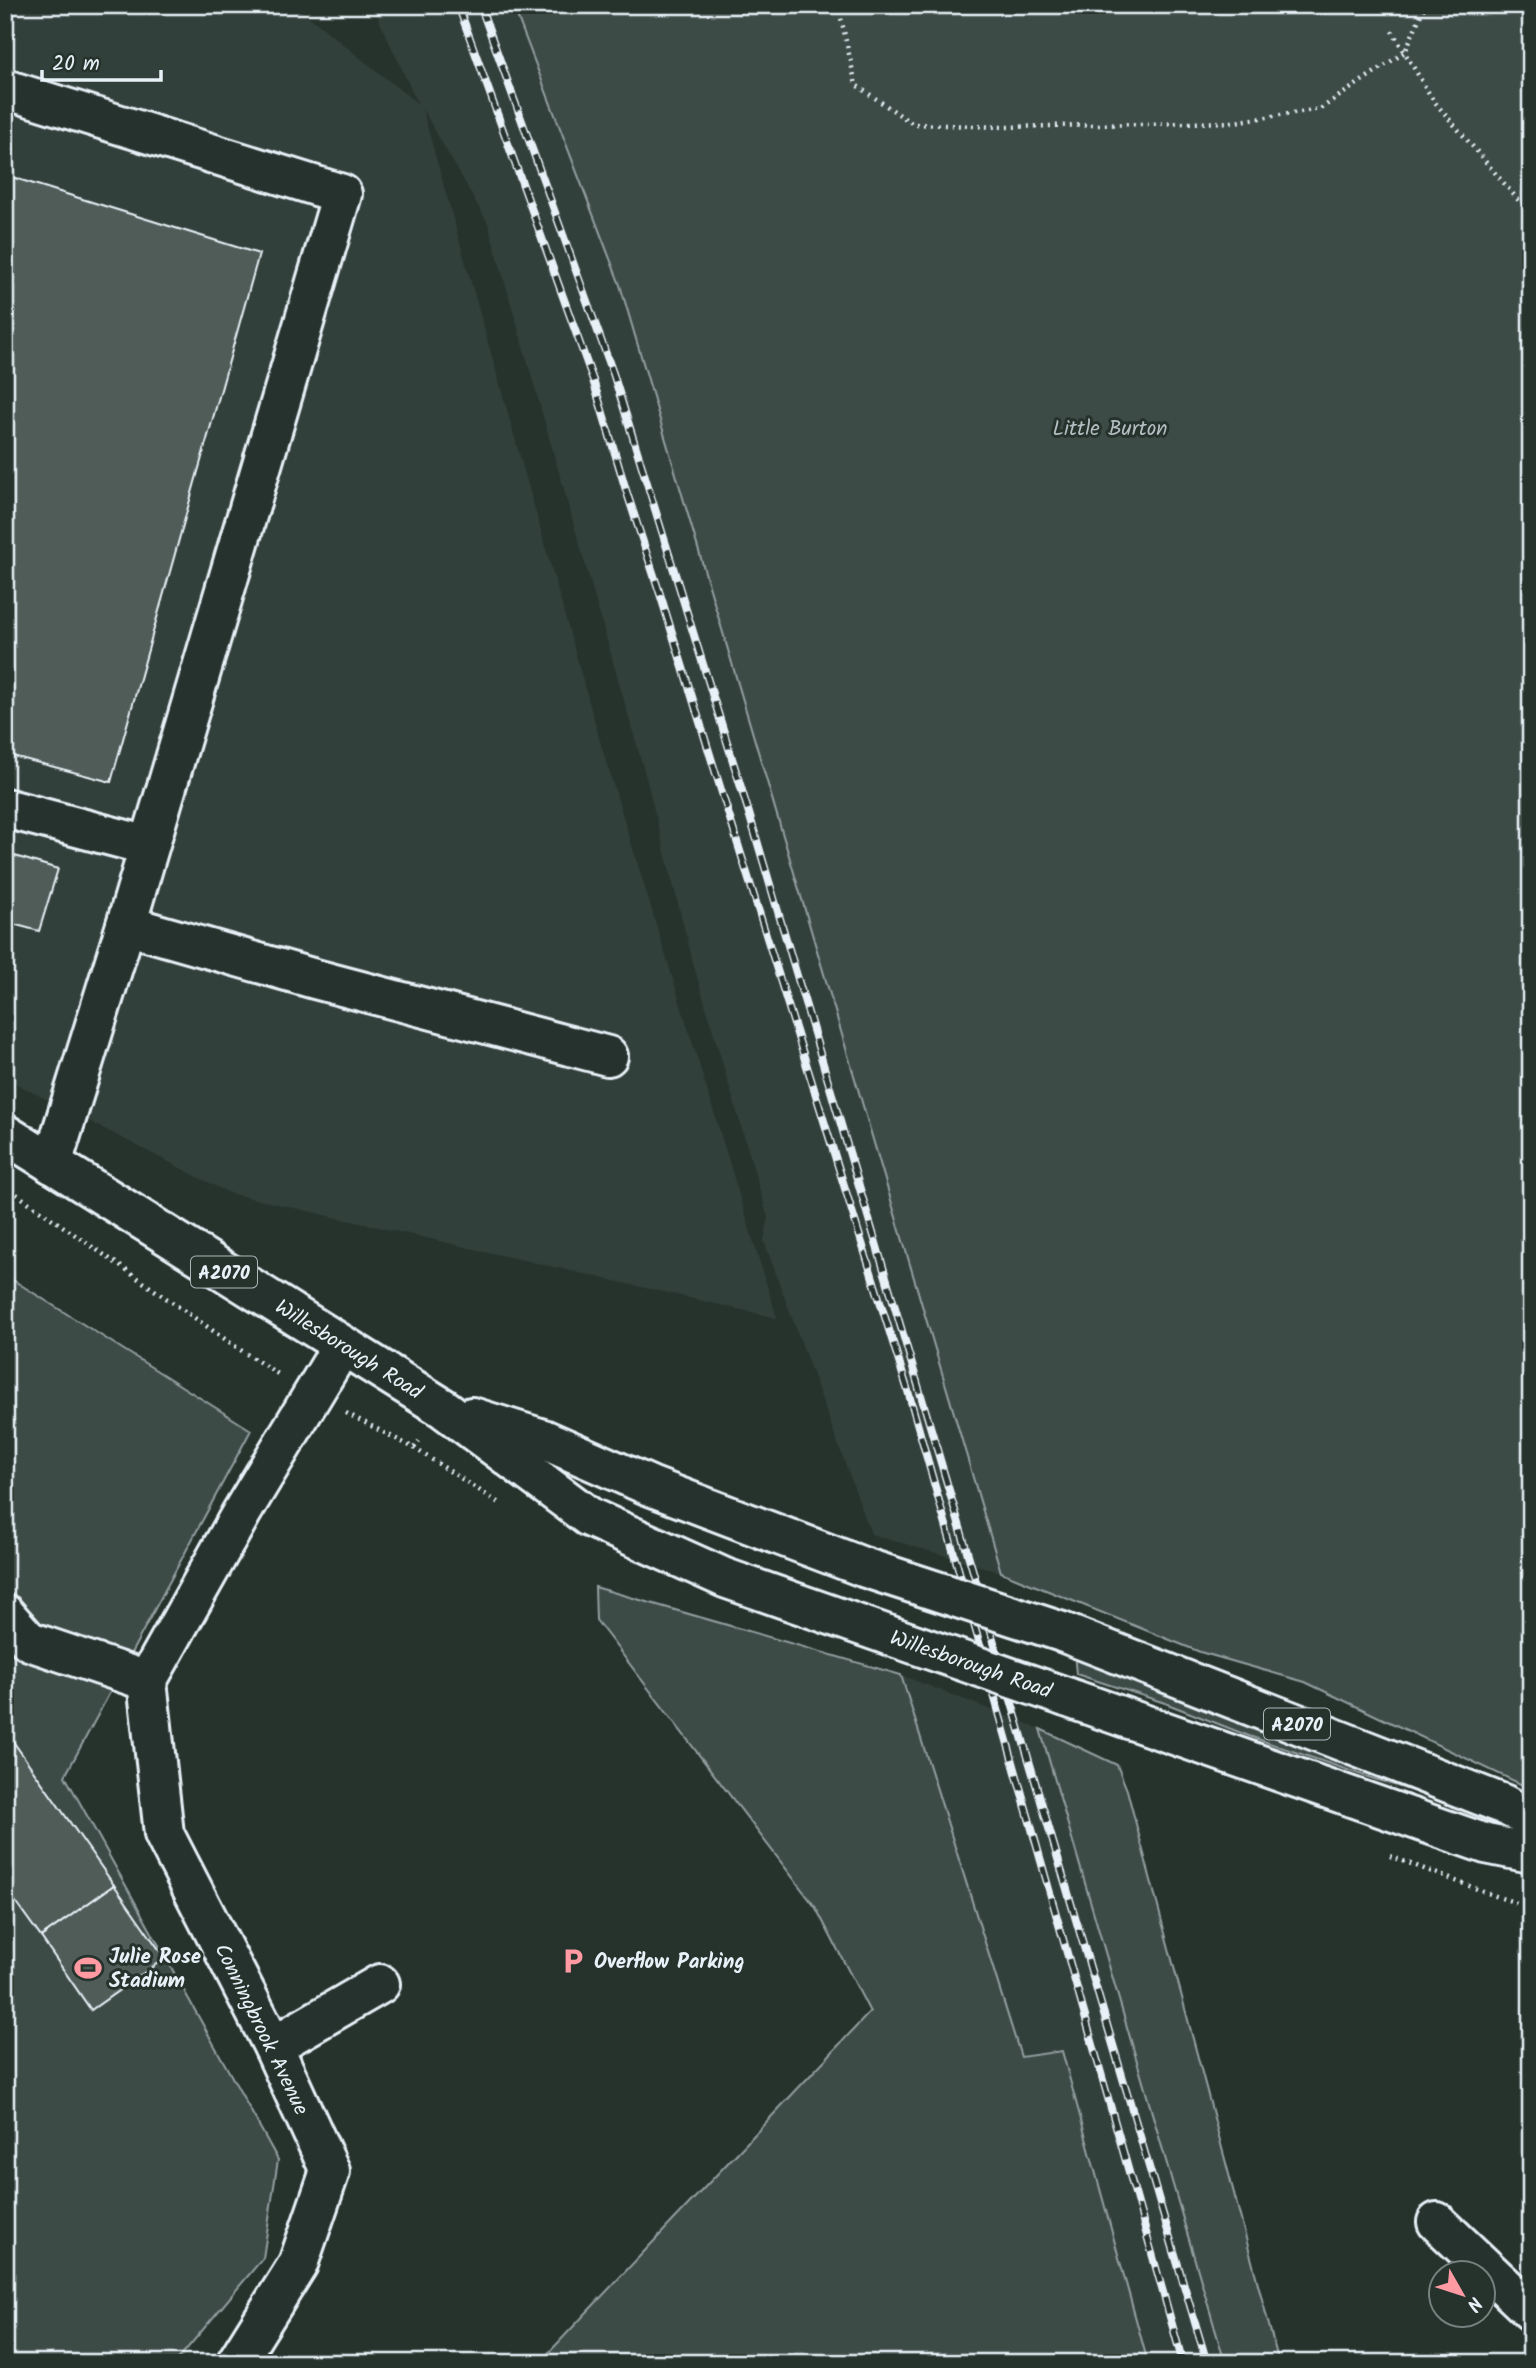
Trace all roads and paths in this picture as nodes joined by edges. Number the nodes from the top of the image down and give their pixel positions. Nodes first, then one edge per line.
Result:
1 (838, 5) edge
2 (1424, 5) edge
3 (1392, 31) dead end
4 (1405, 52) junction
5 (5, 89) edge
6 (1531, 215) edge
7 (5, 808) edge
8 (149, 846) junction
9 (126, 925) junction
10 (608, 1056) dead end
11 (5, 1134) edge
12 (52, 1164) junction
13 (5, 1186) edge
14 (342, 1346) junction
15 (312, 1395) junction
16 (443, 1408) junction
17 (5, 1614) edge
18 (147, 1681) junction
19 (1531, 1818) edge
20 (1531, 1853) edge
21 (380, 1984) dead end
22 (273, 2046) junction
23 (1437, 2222) dead end
24 (1531, 2311) edge
25 (236, 2363) edge

1 - 4 path
2 - 4 path
3 - 4 path
4 - 6 path
5 - 8 main road
7 - 8 main road
8 - 9 main road
9 - 10 main road
9 - 12 main road
11 - 12 main road, Willesborough Road / A2070
12 - 14 main road, Willesborough Road / A2070
13 - 15 path
14 - 15 main road
14 - 16 main road, Willesborough Road / A2070
15 - 16 path
15 - 18 main road
16 - 19 main road, Willesborough Road / A2070, bridge
16 - 20 main road, Willesborough Road / A2070, bridge
17 - 18 main road
18 - 22 main road, Conningbrook Avenue
21 - 22 main road
22 - 25 main road, Conningbrook Avenue
23 - 24 main road

